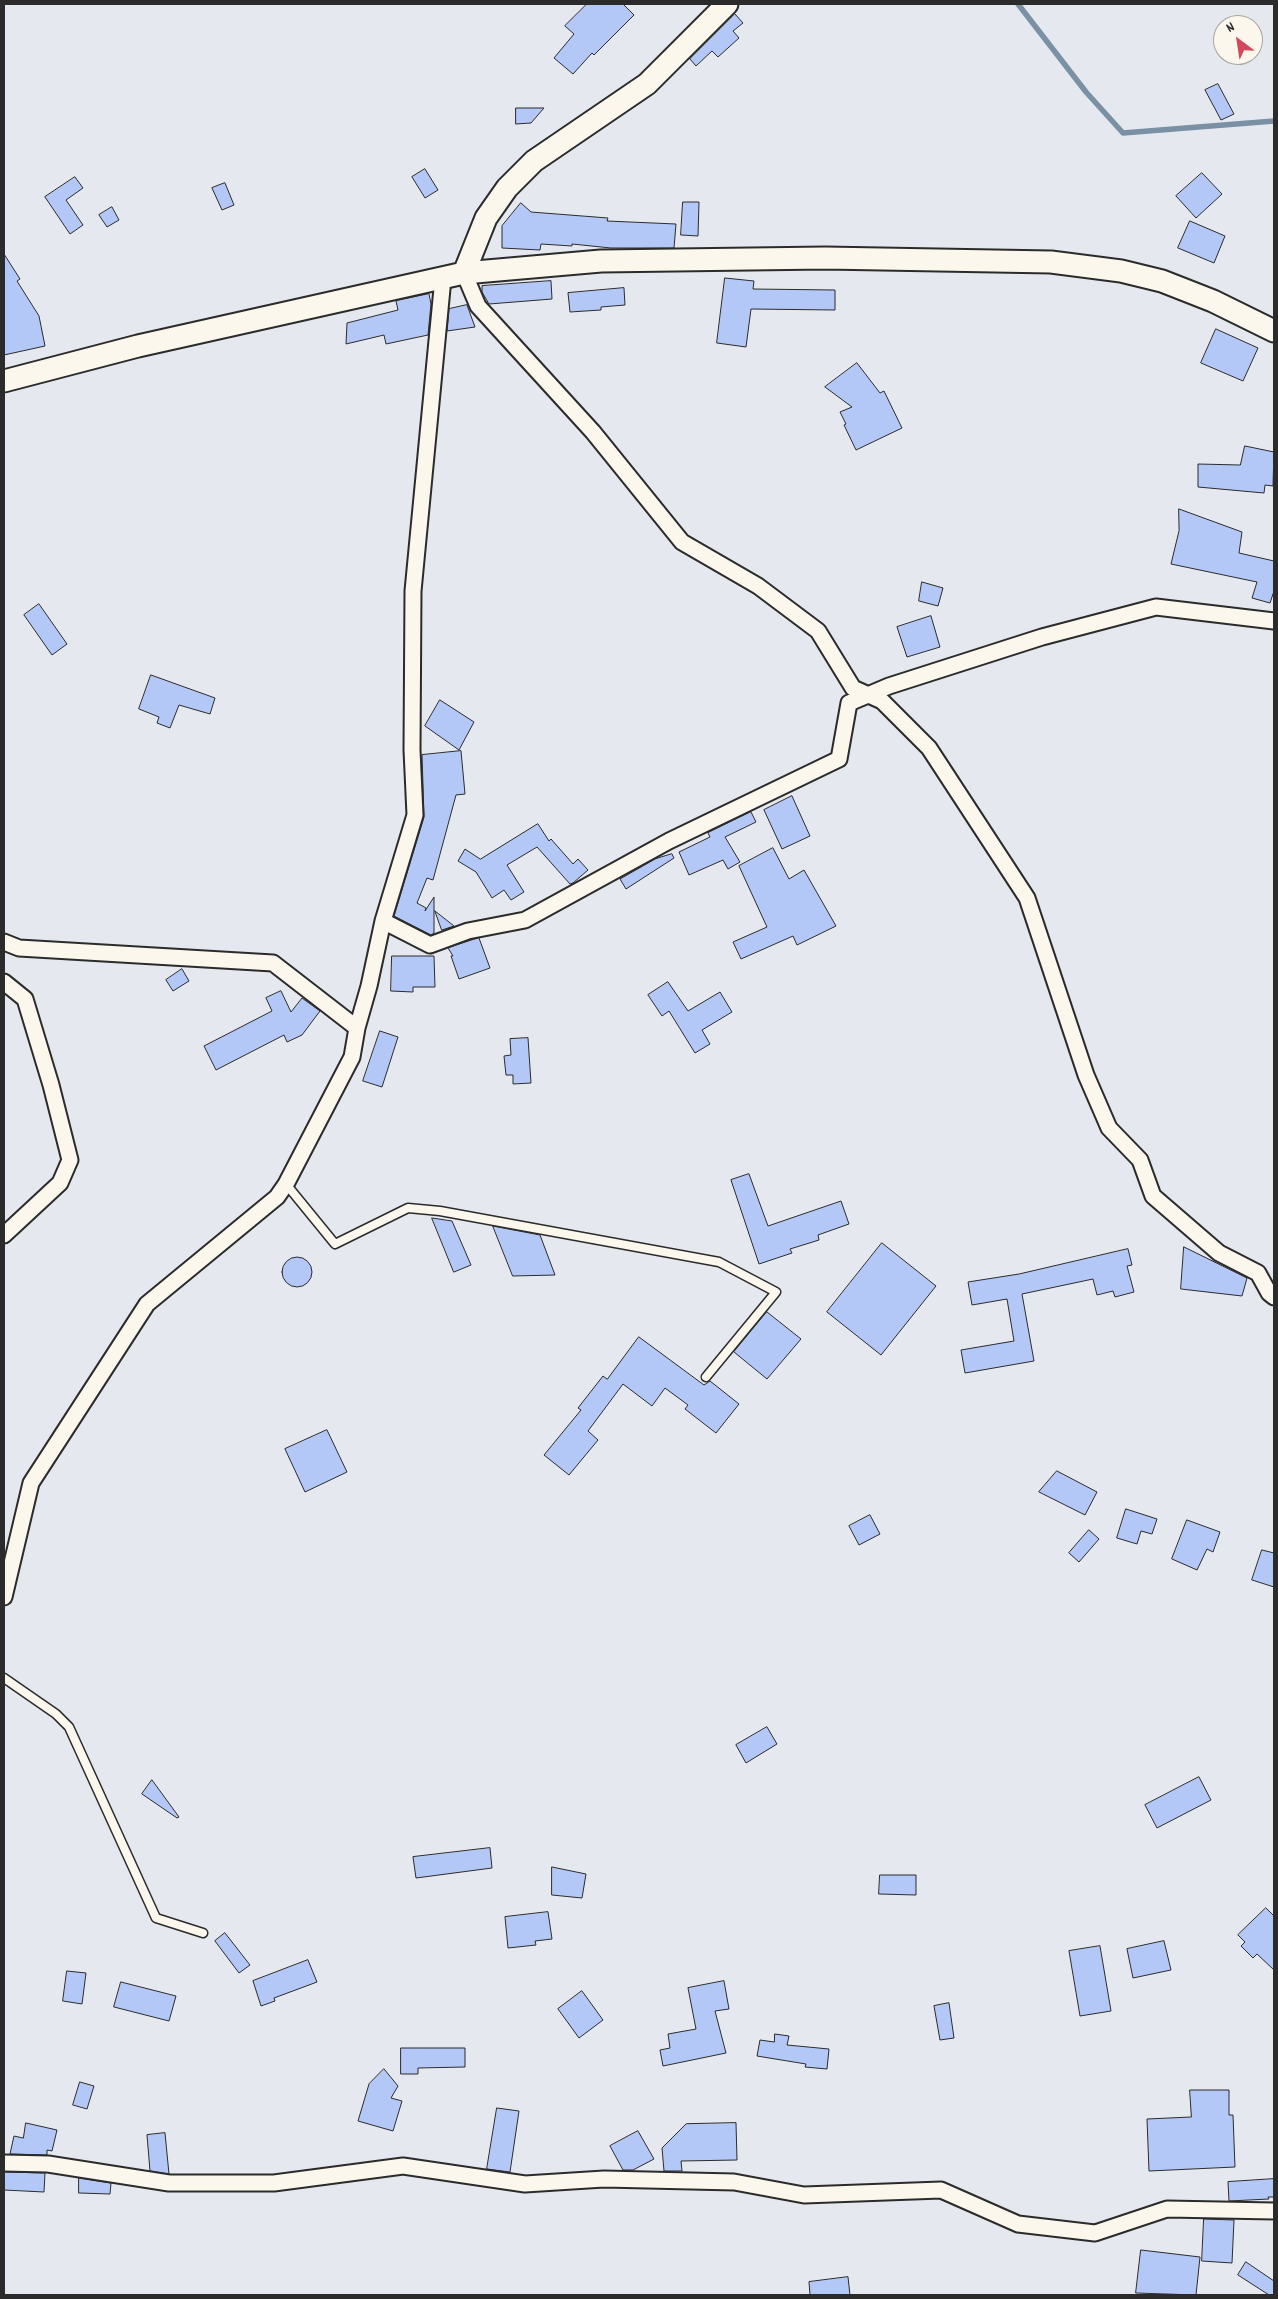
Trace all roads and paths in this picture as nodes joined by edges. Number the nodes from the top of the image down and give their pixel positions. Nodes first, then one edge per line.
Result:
1 (727, 4) edge
2 (464, 273) junction
3 (443, 278) junction
4 (1274, 330) edge
5 (4, 381) edge
6 (1274, 621) edge
7 (869, 695) junction
8 (383, 921) junction
9 (4, 942) edge
10 (4, 982) edge
11 (356, 1028) junction
12 (286, 1184) junction
13 (4, 1236) edge
14 (1274, 1297) edge
15 (706, 1377) dead end
16 (4, 1597) edge
17 (4, 1678) edge
18 (203, 1934) dead end
19 (4, 2162) edge
20 (1274, 2212) edge

1 - 2 main road
2 - 3 main road
2 - 4 main road
2 - 7 street
3 - 5 main road
3 - 8 street
6 - 7 street
7 - 8 street
7 - 14 street
8 - 11 street
9 - 11 street
10 - 13 street
11 - 12 street
12 - 15 lane
12 - 16 street
17 - 18 lane
19 - 20 street

